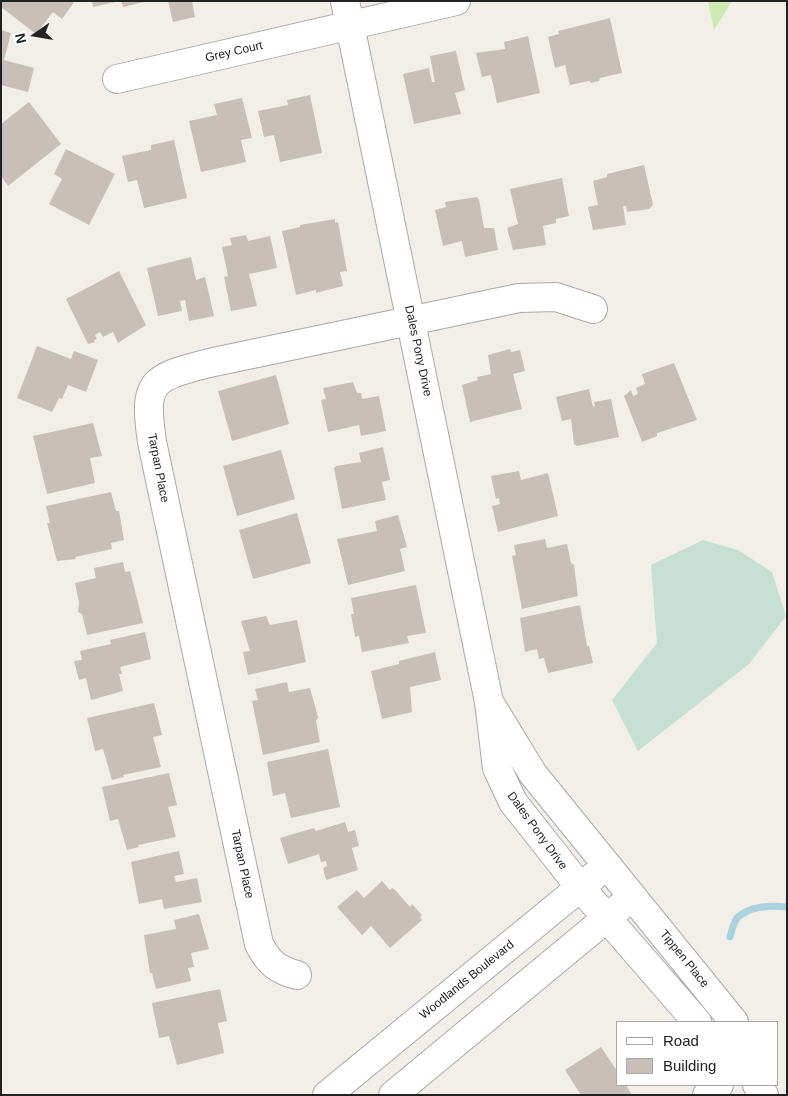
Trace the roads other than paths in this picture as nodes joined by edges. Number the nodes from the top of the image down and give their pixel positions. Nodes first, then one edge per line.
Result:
1 (456, 1) edge
2 (348, 14) edge
3 (116, 79) dead end
4 (594, 309) dead end
5 (411, 319) junction
6 (489, 702) junction
7 (606, 865) junction
8 (580, 887) junction
9 (632, 897) junction
10 (606, 918) junction
11 (297, 975) dead end
12 (696, 1021) edge
13 (733, 1021) edge
14 (718, 1086) edge
15 (327, 1095) edge
16 (393, 1095) edge
17 (707, 1095) edge

1 - 2 street, Grey Court
2 - 3 street, Grey Court
2 - 5 street, Dales Pony Drive
4 - 5 street, Tarpan Place
5 - 6 street, Dales Pony Drive
5 - 11 street, Tarpan Place
6 - 7 street, Dales Pony Drive
6 - 8 street, Dales Pony Drive
7 - 8 street, Woodlands Boulevard
7 - 9 street, Tippen Place
8 - 10 street, Dales Pony Drive
8 - 15 street, Woodlands Boulevard
9 - 10 street
9 - 13 street, Tippen Place
10 - 12 street
10 - 16 street
14 - 17 street

